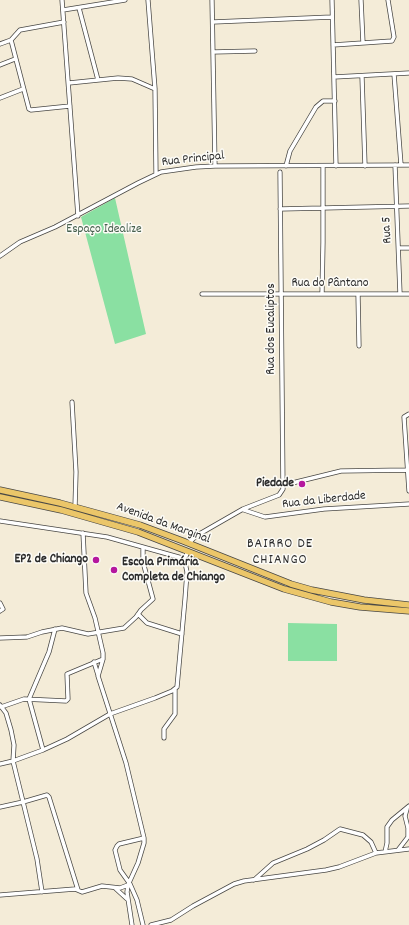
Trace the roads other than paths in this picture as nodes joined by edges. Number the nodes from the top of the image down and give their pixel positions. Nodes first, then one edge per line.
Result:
1 (62, 0) edge
2 (125, 0) edge
3 (148, 0) edge
4 (212, 0) edge
5 (332, 0) edge
6 (361, 0) edge
7 (388, 0) edge
8 (79, 8) junction
9 (63, 10) junction
10 (332, 17) junction
11 (64, 22) junction
12 (213, 22) junction
13 (11, 40) junction
14 (0, 44) edge
15 (333, 44) junction
16 (363, 44) junction
17 (256, 51) dead end
18 (214, 52) junction
19 (15, 59) junction
20 (0, 65) edge
21 (409, 73) edge
22 (394, 74) junction
23 (362, 76) junction
24 (334, 77) junction
25 (98, 80) junction
26 (69, 83) junction
27 (23, 89) junction
28 (155, 89) junction
29 (0, 98) edge
30 (335, 101) junction
31 (70, 106) junction
32 (395, 165) junction
33 (401, 165) junction
34 (409, 165) edge
35 (216, 166) junction
36 (274, 166) junction
37 (285, 166) junction
38 (322, 166) junction
39 (336, 166) junction
40 (365, 166) junction
41 (280, 172) junction
42 (156, 174) junction
43 (397, 206) junction
44 (409, 206) edge
45 (323, 208) junction
46 (280, 209) junction
47 (78, 216) junction
48 (398, 248) junction
49 (409, 248) edge
50 (0, 256) edge
51 (202, 294) dead end
52 (282, 294) junction
53 (322, 294) junction
54 (358, 294) junction
55 (400, 294) junction
56 (409, 294) edge
57 (359, 346) dead end
58 (72, 402) dead end
59 (407, 415) edge
60 (408, 461) edge
61 (408, 470) junction
62 (284, 485) junction
63 (0, 490) edge
64 (409, 491) edge
65 (0, 497) edge
66 (409, 504) edge
67 (75, 507) junction
68 (243, 509) junction
69 (0, 521) edge
70 (83, 533) junction
71 (189, 543) junction
72 (143, 547) junction
73 (188, 551) junction
74 (184, 558) junction
75 (0, 603) edge
76 (409, 605) edge
77 (0, 611) edge
78 (409, 611) edge
79 (138, 614) junction
80 (55, 629) junction
81 (99, 632) junction
82 (182, 634) junction
83 (0, 638) edge
84 (103, 658) junction
85 (94, 662) junction
86 (98, 676) junction
87 (175, 689) junction
88 (29, 699) junction
89 (1, 706) edge
90 (110, 714) junction
91 (164, 738) dead end
92 (43, 750) junction
93 (13, 761) junction
94 (0, 764) edge
95 (23, 802) junction
96 (0, 807) edge
97 (144, 838) junction
98 (409, 849) edge
99 (397, 851) junction
100 (385, 852) junction
101 (376, 853) junction
102 (254, 880) junction
103 (129, 884) junction
104 (115, 888) junction
105 (78, 890) junction
106 (42, 892) junction
107 (0, 895) edge
108 (127, 899) junction
109 (132, 925) edge
110 (143, 925) edge
111 (151, 925) edge

1 - 9 street
2 - 8 street
3 - 28 street
4 - 12 street
5 - 10 street
6 - 16 street
7 - 16 street
8 - 9 street
8 - 25 street
9 - 11 street
10 - 12 street
10 - 15 street
11 - 13 street
11 - 26 street
12 - 18 street
13 - 14 street
13 - 19 street
15 - 16 street
15 - 24 street
17 - 18 street
18 - 35 street
19 - 20 street
19 - 27 street
21 - 22 street
22 - 23 street
22 - 33 street
23 - 24 street
23 - 40 street
24 - 30 street
25 - 26 street
25 - 28 street
26 - 31 street
27 - 29 street
27 - 31 street
28 - 42 street
30 - 37 street
30 - 39 street
31 - 47 street
32 - 33 street, Rua Principal
32 - 40 street, Rua Principal
32 - 43 street, Rua 5
33 - 34 street, Rua Principal
35 - 36 street, Rua Principal
35 - 42 street, Rua Principal
36 - 37 street, Rua Principal
36 - 41 street
37 - 38 street, Rua Principal
37 - 41 street
38 - 39 street, Rua Principal
38 - 45 street
39 - 40 street, Rua Principal
41 - 46 street, Rua dos Eucaliptos
42 - 47 street, Rua Principal
43 - 44 street
43 - 45 street
43 - 48 street, Rua 5
45 - 46 street
45 - 53 street
46 - 52 street, Rua dos Eucaliptos
47 - 50 street, Rua Principal
48 - 49 street
48 - 55 street, Rua 5
51 - 52 street, Rua do Pântano
52 - 53 street, Rua do Pântano
52 - 62 street, Rua dos Eucaliptos
53 - 54 street, Rua do Pântano
54 - 55 street, Rua do Pântano
54 - 57 street
55 - 56 street, Rua do Pântano
58 - 67 street
59 - 60 street
60 - 61 street
61 - 62 street
61 - 64 street
62 - 68 street
63 - 67 main road, Avenida da Marginal
65 - 73 main road, Avenida da Marginal
66 - 68 street, Rua da Liberdade
67 - 71 main road, Avenida da Marginal
68 - 71 street
69 - 70 street
70 - 72 street
70 - 81 street
71 - 76 main road, Avenida da Marginal
72 - 74 street
72 - 79 street
73 - 74 street
73 - 78 main road, Avenida da Marginal
74 - 82 street
75 - 77 street
79 - 81 street
79 - 82 street
80 - 81 street
80 - 83 street
80 - 88 street
81 - 84 street
82 - 87 street
84 - 85 street
84 - 86 street
85 - 86 street
85 - 88 street
86 - 90 street
87 - 90 street
87 - 91 street
88 - 89 street
88 - 92 street
89 - 93 street
90 - 92 street
90 - 97 street
92 - 93 street
93 - 94 street
93 - 95 street
95 - 96 street
95 - 105 street
95 - 106 street
97 - 103 street
97 - 103 street
98 - 99 street
99 - 100 street
99 - 100 street
100 - 101 street
101 - 102 street
101 - 102 street
102 - 111 street
103 - 104 street
103 - 108 street
103 - 110 street
104 - 105 street
104 - 108 street
105 - 106 street
106 - 107 street
108 - 109 street

